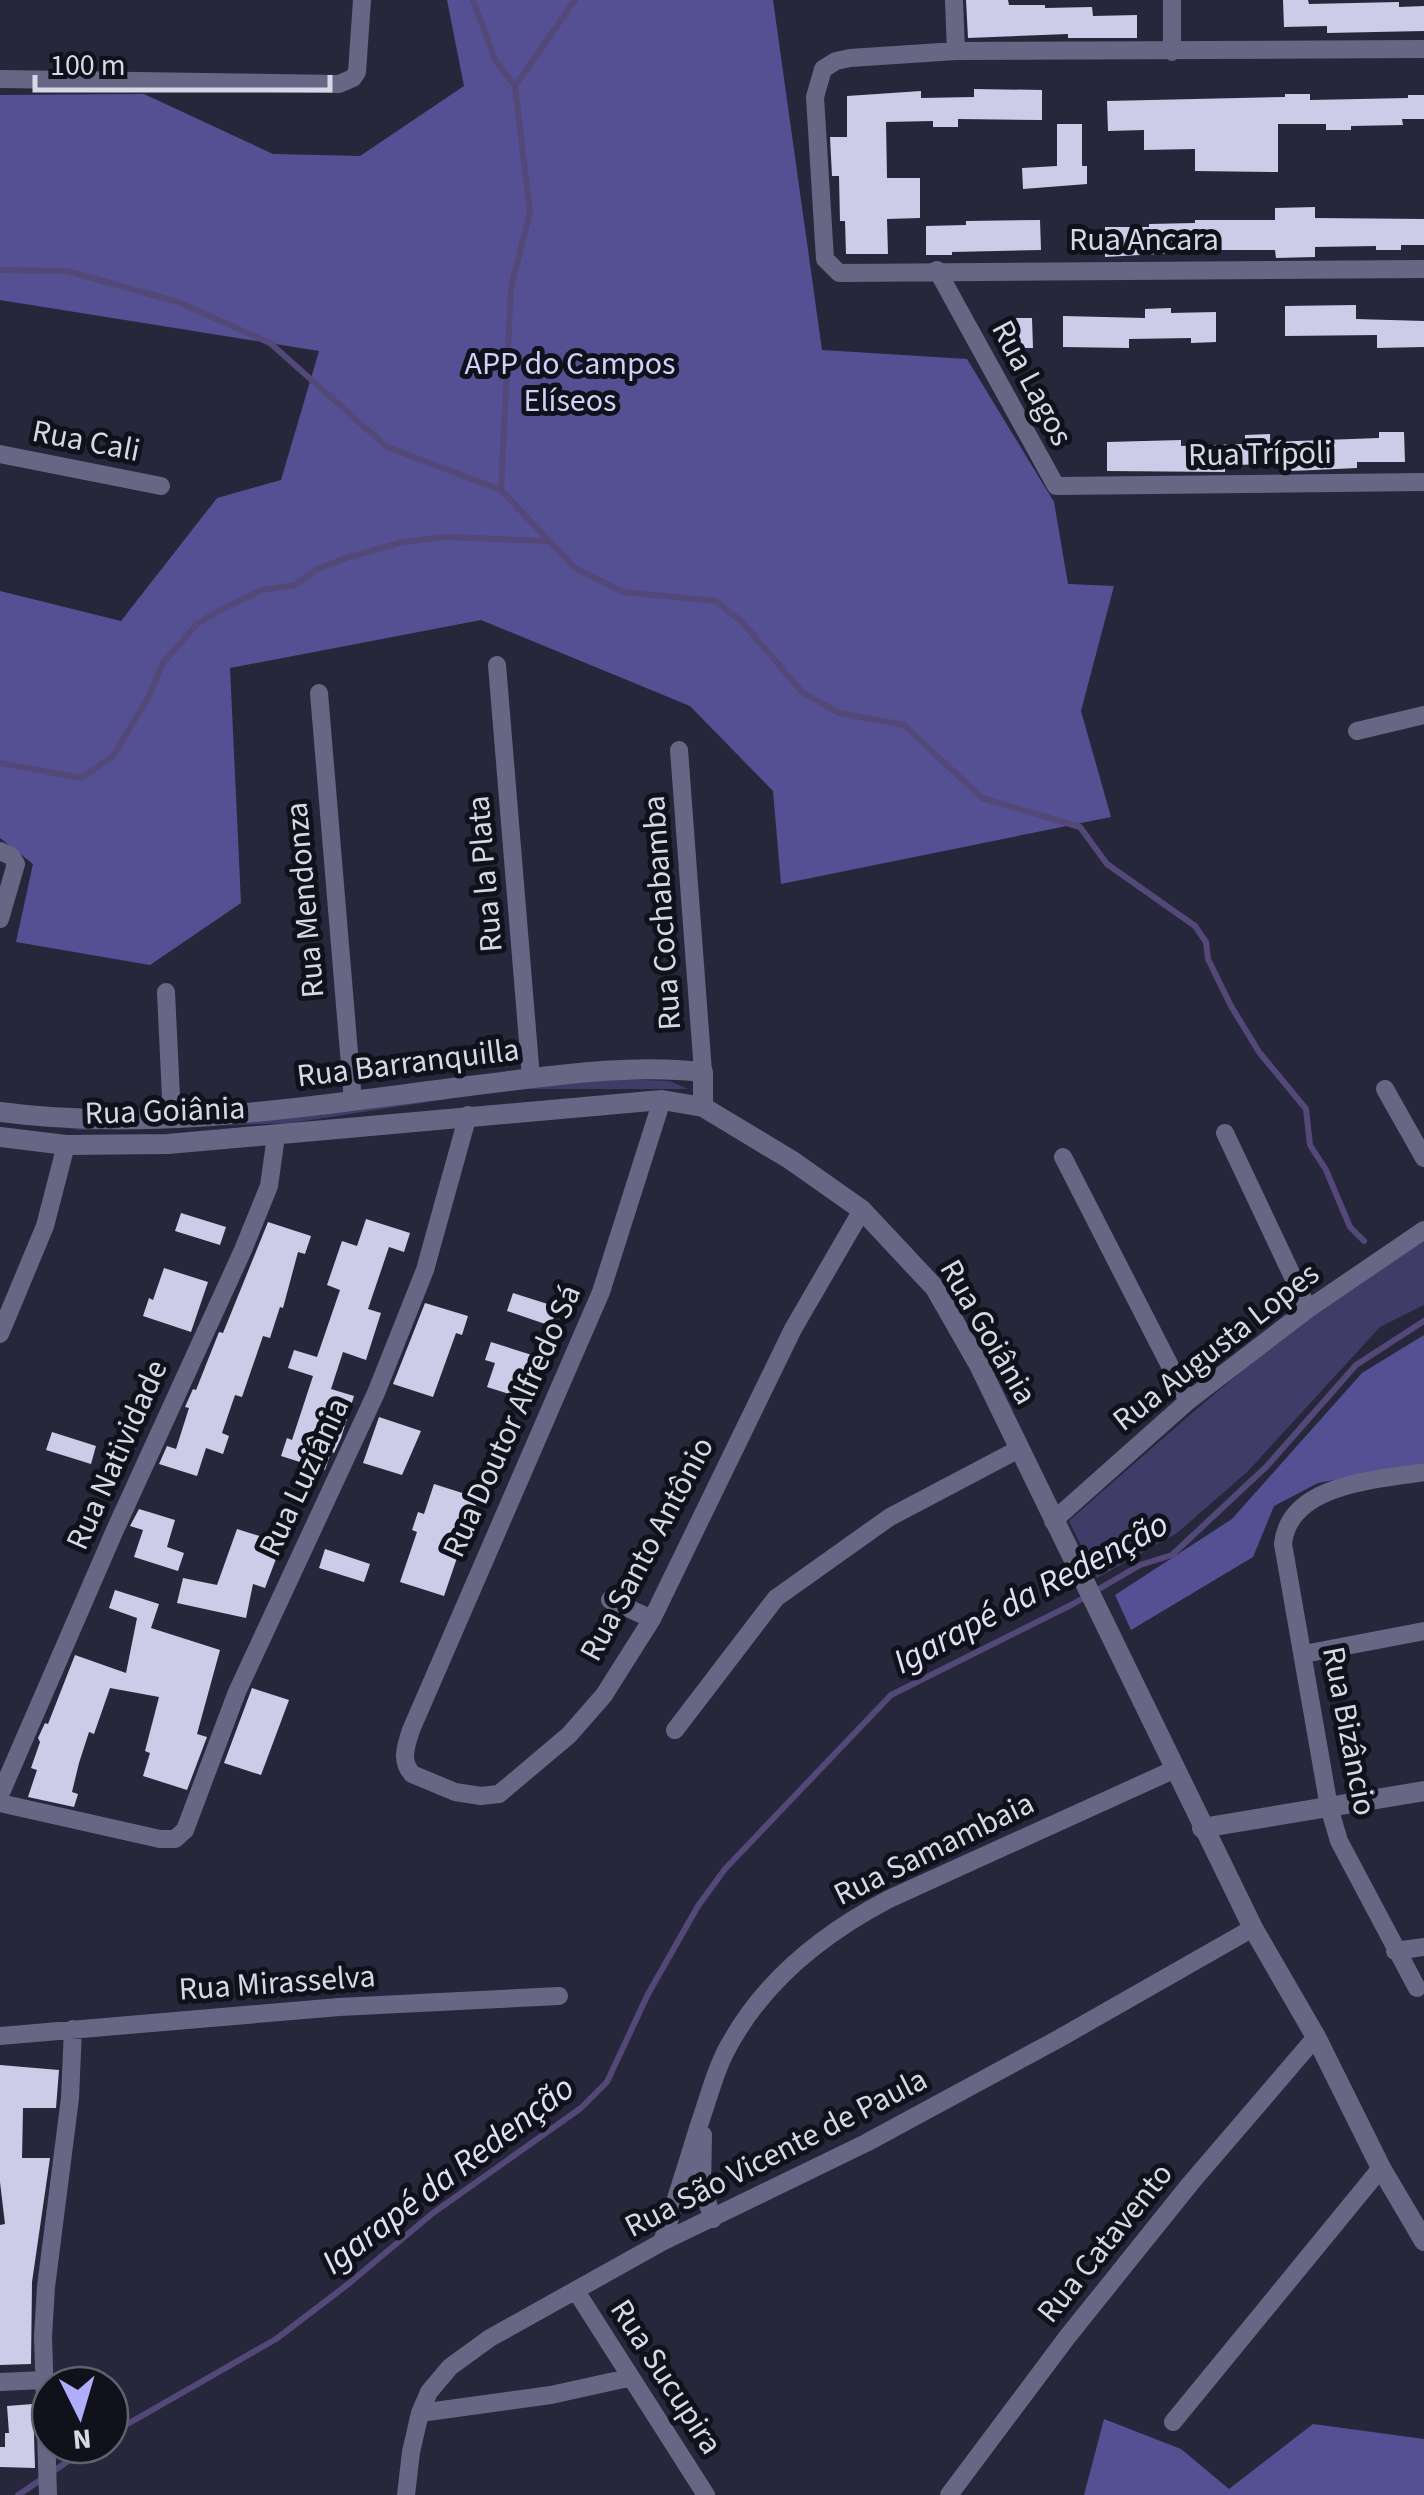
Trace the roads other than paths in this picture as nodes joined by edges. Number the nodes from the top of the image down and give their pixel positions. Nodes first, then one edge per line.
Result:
1 (362, 0) edge
2 (954, 0) edge
3 (1172, 0) edge
4 (1424, 49) edge
5 (956, 51) junction
6 (1172, 52) junction
7 (0, 78) edge
8 (1424, 269) edge
9 (937, 270) junction
10 (0, 454) edge
11 (1424, 482) edge
12 (161, 486) dead end
13 (1098, 486) joint
14 (497, 665) dead end
15 (319, 694) dead end
16 (1424, 715) edge
17 (1357, 731) dead end
18 (680, 750) dead end
19 (0, 852) edge
20 (0, 919) edge
21 (166, 992) dead end
22 (703, 1072) junction
23 (531, 1078) junction
24 (1385, 1088) dead end
25 (662, 1100) junction
26 (353, 1101) junction
27 (704, 1107) junction
28 (0, 1112) edge
29 (468, 1115) junction
30 (49, 1118) junction
31 (172, 1118) junction
32 (1225, 1133) dead end
33 (276, 1136) junction
34 (0, 1137) edge
35 (57, 1144) junction
36 (1063, 1157) dead end
37 (1424, 1158) edge
38 (862, 1210) junction
39 (1424, 1230) edge
40 (1308, 1309) junction
41 (0, 1334) edge
42 (1188, 1401) junction
43 (1018, 1449) junction
44 (1424, 1472) edge
45 (1053, 1521) junction
46 (610, 1600) dead end
47 (652, 1619) junction
48 (1424, 1631) edge
49 (1304, 1654) junction
50 (675, 1730) dead end
51 (405, 1761) joint
52 (1174, 1770) junction
53 (1424, 1791) edge
54 (0, 1796) edge
55 (0, 1803) edge
56 (1329, 1807) junction
57 (1202, 1828) junction
58 (1253, 1928) junction
59 (1424, 1947) edge
60 (1395, 1951) junction
61 (1417, 1988) dead end
62 (559, 1996) dead end
63 (73, 2029) junction
64 (0, 2036) edge
65 (1316, 2037) junction
66 (703, 2114) junction
67 (1381, 2168) junction
68 (713, 2218) junction
69 (1424, 2241) edge
70 (662, 2242) junction
71 (576, 2292) junction
72 (44, 2365) edge
73 (628, 2378) junction
74 (30, 2381) edge
75 (0, 2382) edge
76 (420, 2413) junction
77 (1173, 2422) dead end
78 (46, 2465) edge
79 (48, 2495) edge
80 (406, 2495) edge
81 (706, 2495) edge
82 (950, 2495) edge

1 - 7 street
2 - 5 street
3 - 6 street
4 - 6 street
5 - 6 street
5 - 9 street, Rua Ancara
8 - 9 street, Rua Ancara
9 - 13 street, Rua Lagos
10 - 12 street, Rua Cali
11 - 13 street, Rua Trípoli
14 - 23 street, Rua la Plata
15 - 26 street, Rua Mendonza
16 - 17 street
18 - 22 street, Rua Cochabamba
19 - 20 street
21 - 31 street
22 - 23 street, Rua Barranquilla
22 - 27 street
23 - 26 street, Rua Barranquilla
24 - 37 street
25 - 27 street, Rua Goiânia
25 - 29 street, Rua Goiânia
25 - 51 street, Rua Doutor Alfredo Sá
26 - 31 street, Rua Barranquilla
27 - 38 street, Rua Goiânia
28 - 30 street, Rua Barranquilla
29 - 33 street, Rua Goiânia
29 - 55 street, Rua Luziânia
30 - 31 street, Rua Barranquilla
30 - 35 street
32 - 40 street
33 - 35 street, Rua Goiânia
33 - 54 street, Rua Natividade
34 - 35 street, Rua Goiânia
35 - 41 street
36 - 42 street
38 - 43 street, Rua Goiânia
38 - 47 street, Rua Santo Antônio
39 - 40 street, Rua Augusta Lopes
40 - 42 street, Rua Augusta Lopes
42 - 45 street, Rua Augusta Lopes
43 - 45 street, Rua Goiânia
43 - 50 street
44 - 49 street, Rua Bizâncio
45 - 52 street, Rua Goiânia
46 - 47 street
47 - 51 street, Rua Santo Antônio
48 - 49 street
49 - 56 street, Rua Bizâncio
52 - 57 street, Rua Goiânia
52 - 66 street, Rua Samambaia
53 - 56 street
56 - 57 street
56 - 60 street, Rua Bizâncio
57 - 58 street, Rua Goiânia
58 - 65 street, Rua Goiânia
58 - 68 street, Rua São Vicente de Paula
59 - 60 street
60 - 61 street, Rua Bizâncio
62 - 63 street, Rua Mirasselva
63 - 64 street, Rua Mirasselva
63 - 72 street
65 - 67 street, Rua Goiânia
65 - 82 street, Rua Catavento
66 - 68 street
66 - 70 street, Rua Samambaia
67 - 69 street, Rua Goiânia
67 - 77 street
68 - 70 street, Rua São Vicente de Paula
70 - 71 street, Rua São Vicente de Paula
71 - 73 street, Rua Sucupira
71 - 76 street, Rua São Vicente de Paula
73 - 76 street
73 - 81 street, Rua Sucupira
74 - 75 street
76 - 80 street, Rua São Vicente de Paula
78 - 79 street

